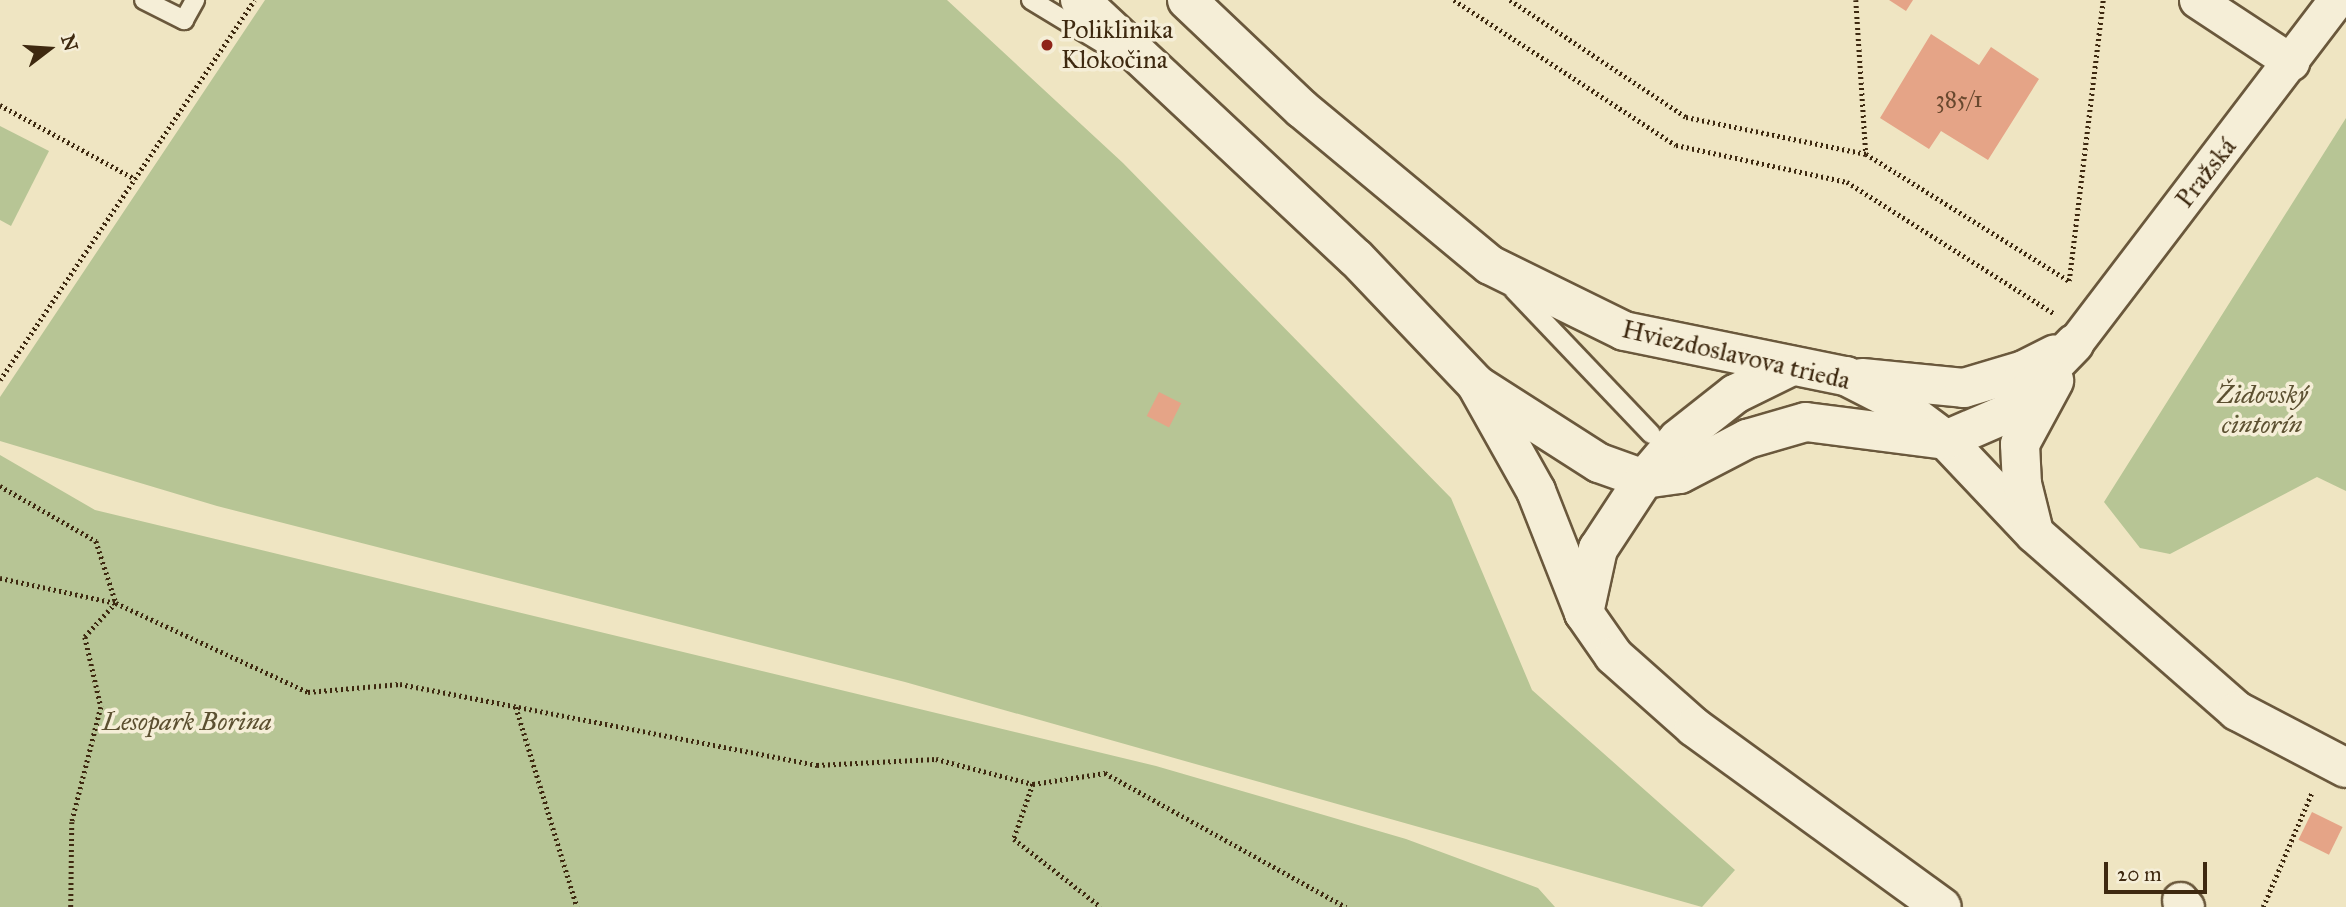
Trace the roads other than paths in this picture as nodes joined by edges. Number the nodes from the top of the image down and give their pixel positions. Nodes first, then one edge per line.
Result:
1 (144, 0) edge
2 (195, 0) edge
3 (1031, 0) edge
4 (1080, 0) edge
5 (1186, 0) edge
6 (2197, 0) edge
7 (2336, 0) edge
8 (2291, 62) junction
9 (1165, 80) junction
10 (1490, 265) junction
11 (2069, 332) junction
12 (1792, 366) junction
13 (1846, 376) junction
14 (1476, 384) junction
15 (1651, 434) dead end
16 (1946, 440) junction
17 (1644, 479) junction
18 (2035, 534) junction
19 (1584, 613) junction
20 (2336, 762) edge
21 (1942, 907) edge

1 - 2 lane
3 - 9 lane
4 - 9 street
5 - 10 street, Hviezdoslavova trieda
6 - 8 street
7 - 8 street, Pražská
8 - 11 street, Pražská
9 - 14 street
10 - 12 street, Hviezdoslavova trieda
10 - 15 lane
11 - 13 street
11 - 16 street
11 - 18 street
12 - 13 street, Hviezdoslavova trieda
12 - 17 street
13 - 16 street, Hviezdoslavova trieda
14 - 17 street
14 - 19 street
16 - 17 street
16 - 18 street, Hviezdoslavova trieda
17 - 19 street
18 - 20 street, Hviezdoslavova trieda
19 - 21 street

